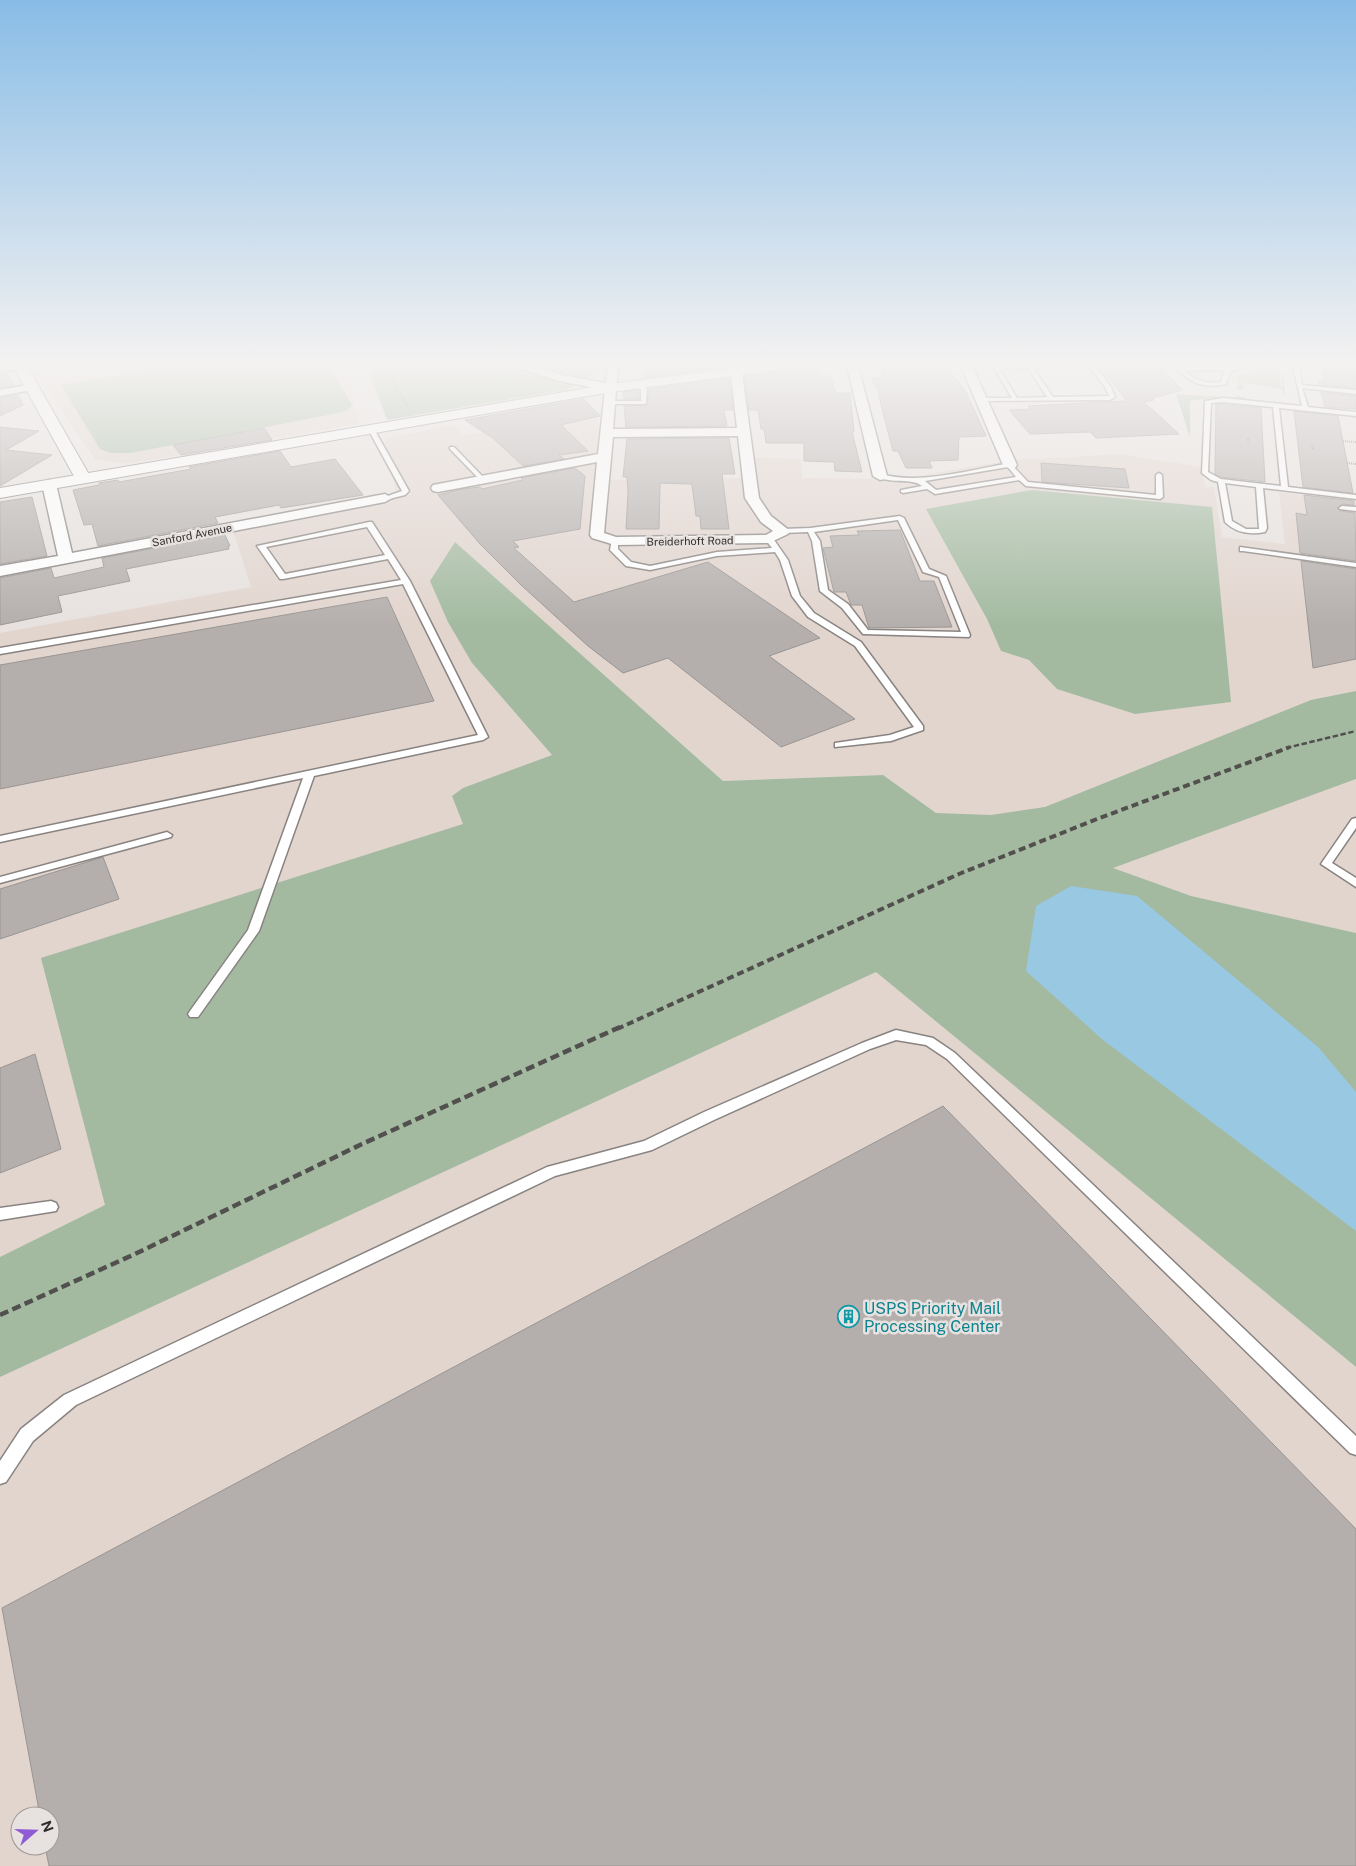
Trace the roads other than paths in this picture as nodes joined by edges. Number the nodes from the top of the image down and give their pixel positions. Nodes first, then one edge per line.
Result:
1 (69, 453) edge
2 (229, 453) edge
3 (385, 453) edge
4 (457, 453) edge
5 (604, 453) edge
6 (747, 453) edge
7 (874, 453) edge
8 (1005, 453) edge
9 (1206, 453) edge
10 (1281, 453) edge
11 (604, 457) junction
12 (1010, 465) junction
13 (880, 476) joint
14 (1159, 476) dead end
15 (83, 478) junction
16 (1020, 478) junction
17 (484, 480) junction
18 (919, 480) junction
19 (1221, 480) junction
20 (49, 484) junction
21 (1259, 485) junction
22 (928, 487) junction
23 (438, 488) dead end
24 (1284, 488) junction
25 (0, 492) edge
26 (903, 492) dead end
27 (1356, 497) edge
28 (385, 498) joint
29 (1342, 508) dead end
30 (1356, 510) edge
31 (810, 530) junction
32 (783, 531) junction
33 (615, 541) junction
34 (773, 544) junction
35 (1243, 549) dead end
36 (390, 556) junction
37 (66, 559) junction
38 (1356, 565) edge
39 (0, 571) edge
40 (406, 580) junction
41 (0, 650) edge
42 (838, 745) dead end
43 (310, 773) junction
44 (1356, 821) edge
45 (167, 835) dead end
46 (0, 838) edge
47 (0, 880) edge
48 (1356, 884) edge
49 (194, 1014) dead end
50 (50, 1207) dead end
51 (0, 1214) edge
52 (1356, 1447) edge
53 (0, 1476) edge

1 - 15 main road
2 - 15 main road
3 - 28 lane
4 - 17 lane
5 - 11 street
6 - 32 street
7 - 13 street
8 - 12 street
9 - 19 lane
10 - 24 lane
11 - 17 street
11 - 33 street, Breiderhoft Road
12 - 16 lane
12 - 18 lane
13 - 18 lane
14 - 16 lane
15 - 20 main road
16 - 22 lane
17 - 23 street
18 - 22 lane
19 - 21 lane
19 - 21 lane
20 - 25 main road
20 - 37 street
21 - 24 lane
22 - 26 lane
24 - 27 lane
28 - 37 street, Sanford Avenue
29 - 30 lane
31 - 31 lane
31 - 32 lane
32 - 34 street, Breiderhoft Road
33 - 34 street, Breiderhoft Road
33 - 34 lane
34 - 42 lane
35 - 38 lane
36 - 36 lane
36 - 40 lane
37 - 39 street, Sanford Avenue
40 - 41 lane
40 - 43 lane
43 - 46 lane
43 - 49 lane
44 - 48 lane
45 - 47 lane
50 - 51 lane
52 - 53 lane

